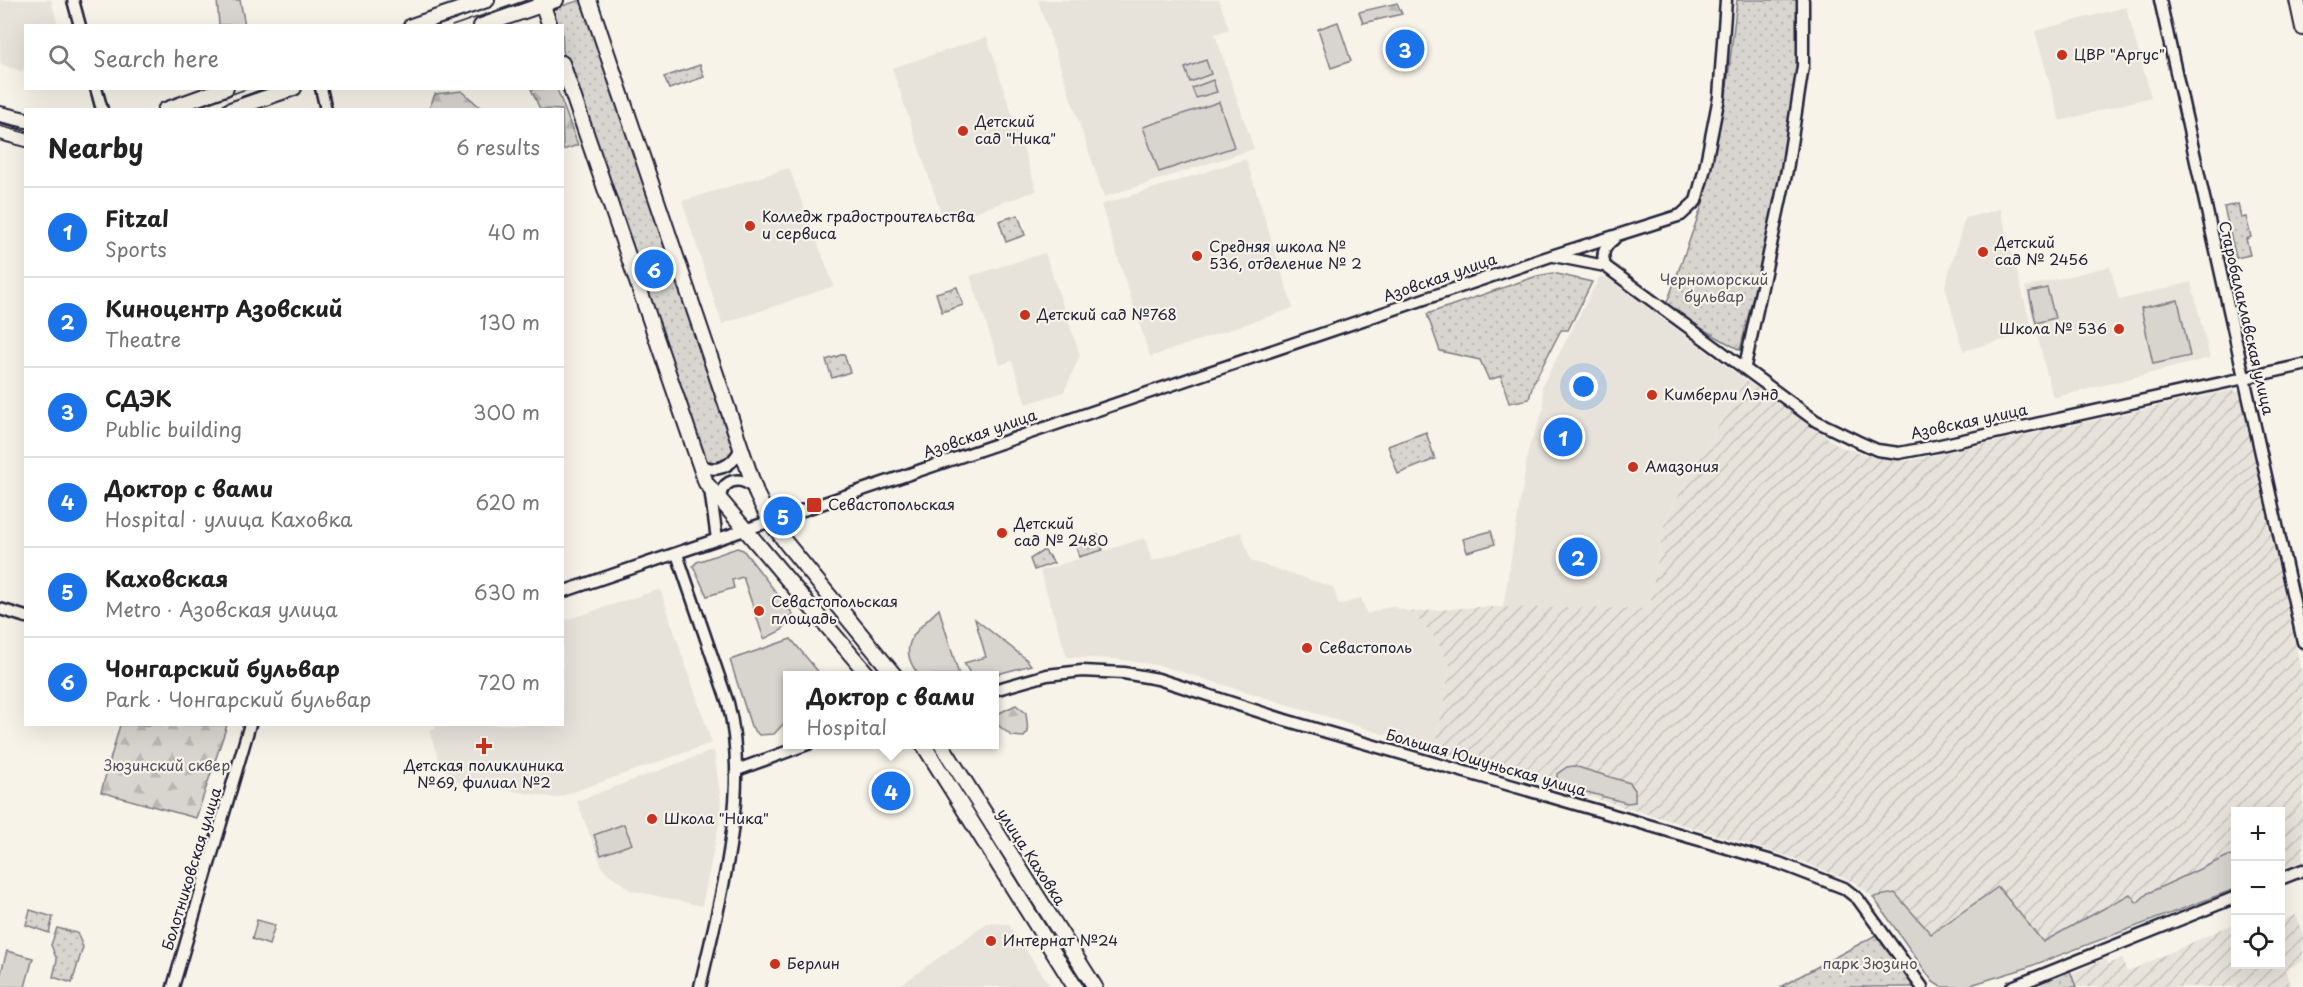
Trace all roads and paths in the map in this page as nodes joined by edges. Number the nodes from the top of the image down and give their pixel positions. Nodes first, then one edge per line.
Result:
1 (73, 0) edge
2 (487, 0) edge
3 (589, 0) edge
4 (1726, 0) edge
5 (1803, 0) edge
6 (2160, 0) edge
7 (2297, 0) edge
8 (547, 2) edge
9 (79, 24) edge
10 (417, 24) edge
11 (486, 24) edge
12 (550, 24) edge
13 (2303, 28) edge
14 (564, 69) edge
15 (97, 90) edge
16 (220, 90) edge
17 (288, 90) edge
18 (321, 90) edge
19 (101, 108) edge
20 (171, 108) edge
21 (236, 108) edge
22 (326, 108) edge
23 (0, 114) edge
24 (24, 120) edge
25 (0, 132) edge
26 (24, 138) edge
27 (1616, 237) junction
28 (1551, 256) junction
29 (1605, 266) junction
30 (2303, 365) edge
31 (1745, 366) junction
32 (2245, 378) junction
33 (740, 450) junction
34 (699, 464) junction
35 (710, 489) junction
36 (754, 489) junction
37 (720, 502) junction
38 (770, 521) junction
39 (746, 529) junction
40 (717, 539) junction
41 (677, 554) junction
42 (564, 591) edge
43 (0, 609) edge
44 (24, 616) edge
45 (2303, 642) edge
46 (866, 671) edge
47 (892, 671) edge
48 (999, 689) edge
49 (249, 726) edge
50 (794, 749) edge
51 (926, 749) edge
52 (944, 749) edge
53 (737, 770) junction
54 (2303, 870) edge
55 (2285, 877) edge
56 (2231, 899) edge
57 (173, 987) edge
58 (700, 987) edge
59 (1075, 987) edge
60 (1095, 987) edge
61 (1922, 987) edge
62 (2012, 987) edge

1 - 9 street
2 - 10 main road
3 - 33 main road
4 - 27 street
5 - 31 street
6 - 32 street, Старобалаклавская улица
7 - 13 main road
8 - 11 main road
8 - 12 main road
14 - 34 main road
15 - 19 street
16 - 20 main road
17 - 21 main road
18 - 22 street
23 - 24 main road
25 - 26 main road
27 - 28 street
27 - 29 street
28 - 29 street, Азовская улица
28 - 38 street, Азовская улица
29 - 31 street, Азовская улица
30 - 32 street, Азовская улица
31 - 32 street, Азовская улица
32 - 45 street, Старобалаклавская улица
33 - 34 street
33 - 36 main road
34 - 35 main road
35 - 37 main road
35 - 40 street
36 - 37 street
36 - 38 main road
37 - 39 main road
38 - 39 street, Азовская улица
38 - 47 main road
39 - 40 street, Азовская улица
39 - 46 main road
40 - 41 street, Азовская улица
41 - 42 street, Азовская улица
41 - 53 street
43 - 44 street
48 - 61 street, Большая Юшуньская улица
49 - 57 street, Болотниковская улица
50 - 53 street
51 - 59 main road, улица Каховка
52 - 60 main road, улица Каховка
53 - 58 street
54 - 55 street
56 - 62 street

